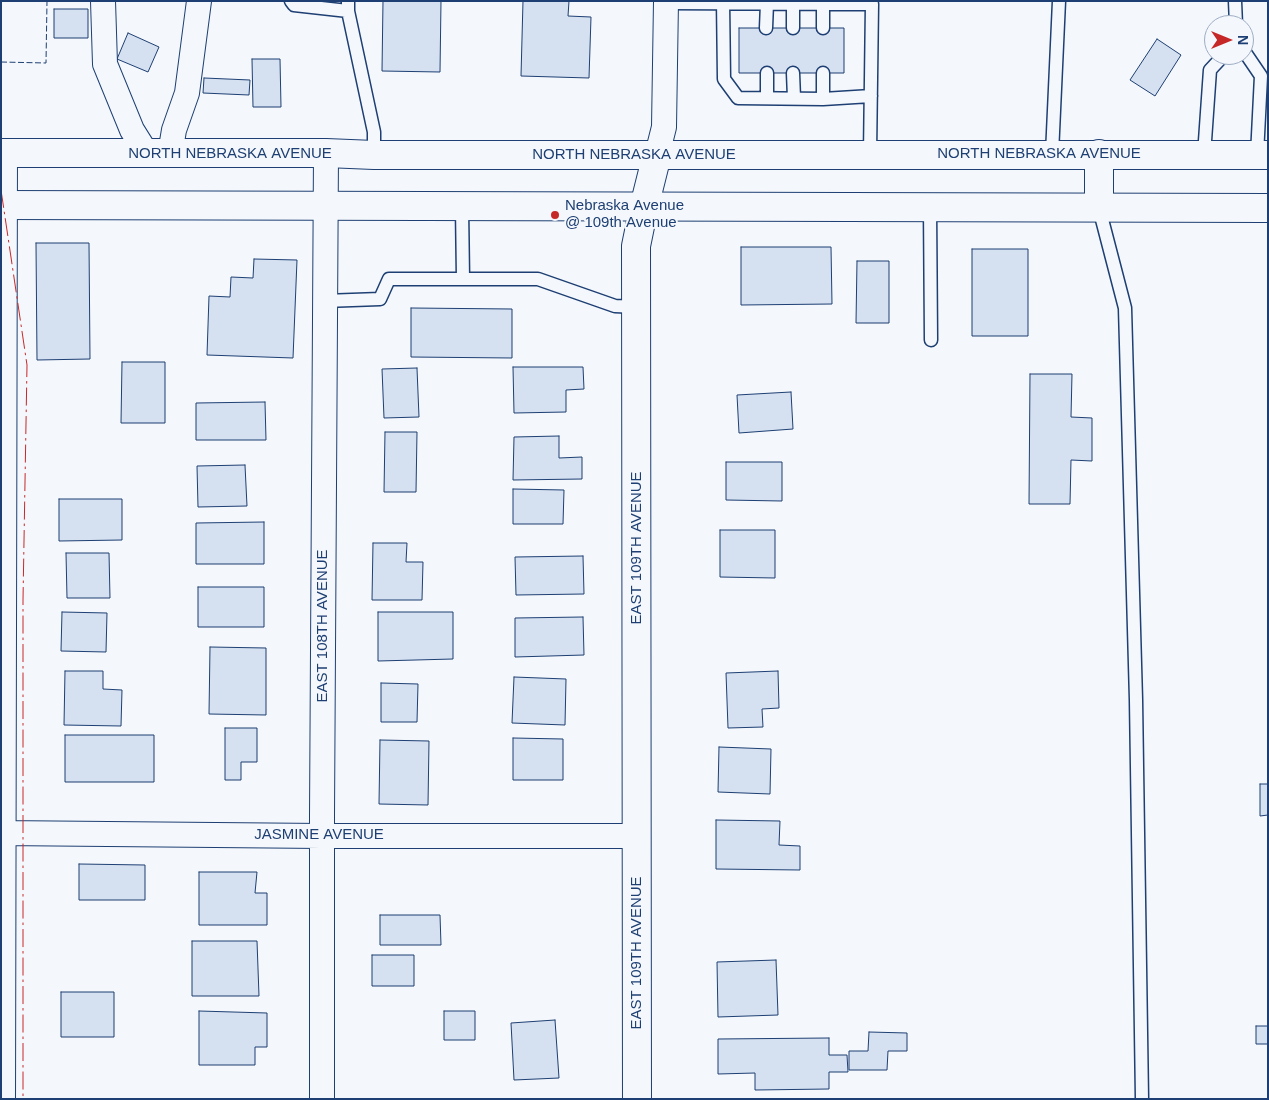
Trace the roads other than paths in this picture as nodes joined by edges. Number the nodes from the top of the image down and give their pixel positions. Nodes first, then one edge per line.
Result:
1 (103, 1) edge
2 (199, 1) edge
3 (290, 1) edge
4 (1060, 1) edge
5 (1235, 1) edge
6 (666, 2) edge
7 (723, 2) edge
8 (767, 3) junction
9 (793, 3) junction
10 (823, 3) junction
11 (348, 6) edge
12 (1236, 15) edge
13 (766, 28) dead end
14 (793, 28) dead end
15 (823, 28) dead end
16 (1215, 65) edge
17 (1254, 65) edge
18 (767, 73) dead end
19 (793, 73) dead end
20 (823, 73) dead end
21 (871, 96) junction
22 (767, 97) junction
23 (794, 98) junction
24 (823, 99) junction
25 (3, 153) edge
26 (326, 153) junction
27 (158, 154) junction
28 (870, 154) junction
29 (1052, 154) junction
30 (1099, 154) junction
31 (374, 155) junction
32 (657, 155) junction
33 (1204, 155) junction
34 (1262, 155) edge
35 (3, 205) edge
36 (326, 206) junction
37 (462, 207) junction
38 (644, 207) junction
39 (930, 207) junction
40 (1099, 208) junction
41 (1268, 208) edge
42 (462, 279) junction
43 (324, 301) junction
44 (636, 307) junction
45 (931, 340) dead end
46 (2, 833) edge
47 (322, 836) junction
48 (637, 836) junction
49 (3, 1099) edge
50 (322, 1099) edge
51 (637, 1099) edge
52 (1142, 1099) edge

1 - 27 street
2 - 27 street
3 - 11 lane
4 - 29 lane
5 - 12 lane
6 - 7 lane
6 - 32 street, EAST 109TH AVENUE
7 - 8 lane
7 - 22 lane
8 - 9 lane
8 - 13 lane
9 - 10 lane
9 - 14 lane
10 - 15 lane
10 - 21 lane
11 - 31 lane
16 - 33 lane
17 - 34 lane
18 - 22 lane
19 - 23 lane
20 - 24 lane
21 - 24 lane
21 - 28 lane
22 - 23 lane
23 - 24 lane
25 - 27 main road, NORTH NEBRASKA AVENUE
25 - 35 street
26 - 27 main road, NORTH NEBRASKA AVENUE
26 - 31 main road, NORTH NEBRASKA AVENUE
26 - 36 street, EAST 108TH AVENUE
28 - 29 main road, NORTH NEBRASKA AVENUE
28 - 32 main road, NORTH NEBRASKA AVENUE
29 - 30 main road, NORTH NEBRASKA AVENUE
30 - 33 main road, NORTH NEBRASKA AVENUE
30 - 40 main road
31 - 32 main road, NORTH NEBRASKA AVENUE
32 - 38 main road, EAST 109TH AVENUE
33 - 34 main road, NORTH NEBRASKA AVENUE
35 - 36 main road
35 - 46 street
36 - 37 main road
36 - 43 street, EAST 108TH AVENUE
37 - 38 main road
37 - 42 lane
38 - 39 main road
38 - 44 main road, EAST 109TH AVENUE
39 - 40 main road
39 - 45 lane
40 - 41 main road
40 - 52 lane
42 - 43 lane
42 - 44 lane
43 - 47 street, EAST 108TH AVENUE
44 - 48 main road, EAST 109TH AVENUE
46 - 47 street, JASMINE AVENUE
46 - 49 street
47 - 48 street, JASMINE AVENUE
47 - 50 street, EAST 108TH AVENUE
48 - 51 main road, EAST 109TH AVENUE

